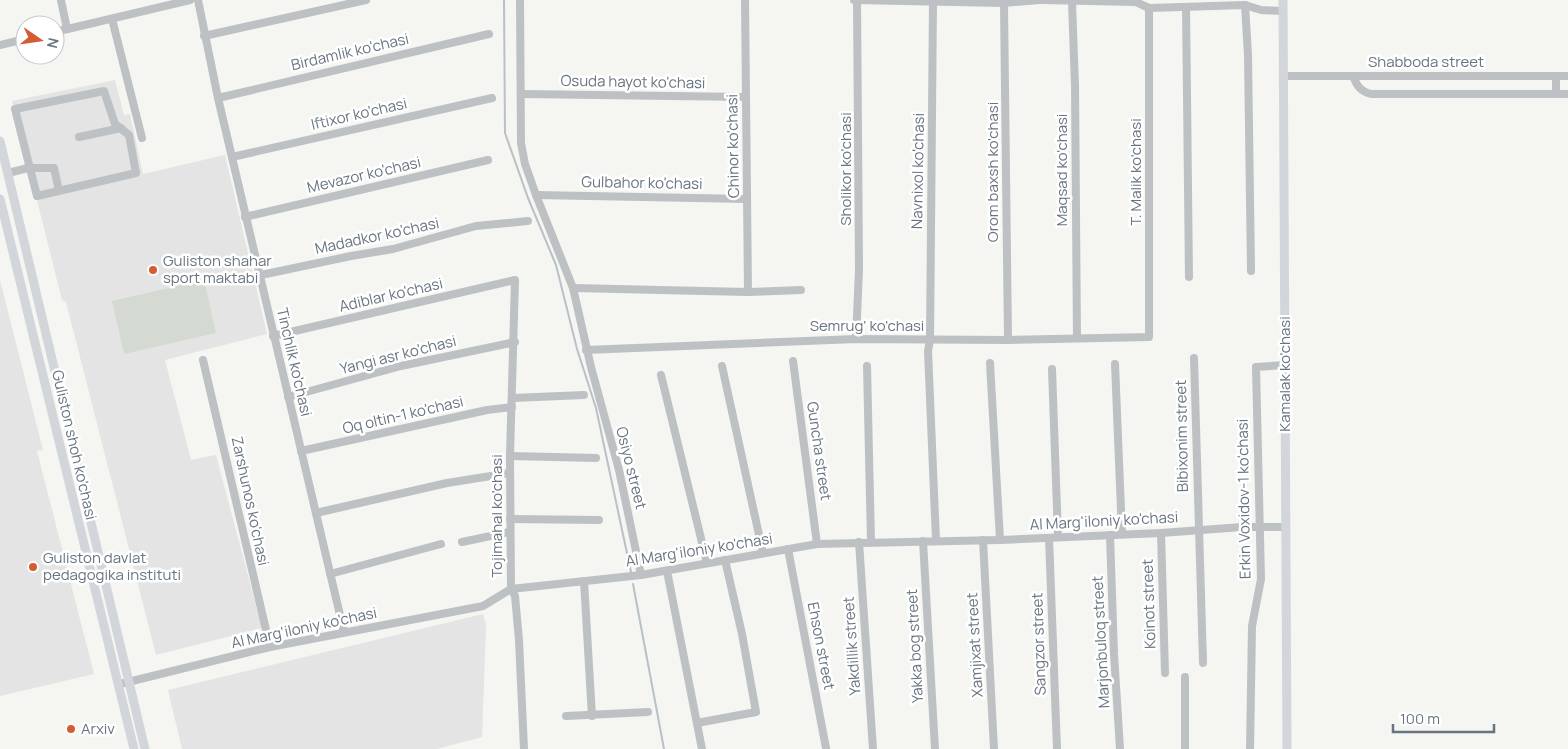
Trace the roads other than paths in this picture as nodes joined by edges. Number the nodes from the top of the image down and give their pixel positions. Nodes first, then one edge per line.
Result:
1 (62, 0) edge
2 (190, 0) edge
3 (198, 0) edge
4 (366, 0) edge
5 (520, 0) edge
6 (745, 0) edge
7 (854, 0) edge
8 (857, 0) edge
9 (1041, 0) edge
10 (1283, 0) edge
11 (933, 2) junction
12 (1072, 2) junction
13 (1004, 3) junction
14 (1245, 5) junction
15 (1186, 7) junction
16 (1149, 8) junction
17 (1283, 11) junction
18 (112, 19) junction
19 (67, 29) joint
20 (489, 34) dead end
21 (204, 36) junction
22 (15, 42) edge
23 (0, 46) edge
24 (1283, 76) junction
25 (1352, 76) junction
26 (1556, 76) junction
27 (1568, 76) edge
28 (521, 94) junction
29 (1556, 94) junction
30 (1568, 94) edge
31 (746, 97) junction
32 (218, 98) junction
33 (492, 98) dead end
34 (121, 128) junction
35 (79, 137) dead end
36 (142, 138) dead end
37 (0, 141) edge
38 (232, 157) junction
39 (488, 160) dead end
40 (30, 169) junction
41 (8, 173) junction
42 (60, 190) junction
43 (536, 195) junction
44 (747, 198) junction
45 (0, 199) edge
46 (245, 217) junction
47 (528, 220) dead end
48 (1251, 271) dead end
49 (261, 276) junction
50 (1188, 277) dead end
51 (515, 280) joint
52 (573, 288) junction
53 (801, 290) dead end
54 (748, 292) junction
55 (273, 336) junction
56 (1149, 337) joint
57 (1077, 338) junction
58 (856, 339) junction
59 (930, 340) junction
60 (1008, 340) junction
61 (514, 342) junction
62 (586, 350) junction
63 (1194, 358) dead end
64 (203, 360) dead end
65 (793, 361) dead end
66 (990, 363) dead end
67 (1115, 364) dead end
68 (1285, 365) junction
69 (722, 366) dead end
70 (867, 366) dead end
71 (1052, 368) dead end
72 (661, 375) dead end
73 (584, 394) dead end
74 (288, 397) junction
75 (513, 398) junction
76 (512, 407) junction
77 (301, 451) junction
78 (510, 456) junction
79 (596, 458) dead end
80 (510, 473) junction
81 (316, 513) junction
82 (510, 519) junction
83 (599, 520) dead end
84 (1259, 526) junction
85 (1286, 527) junction
86 (1198, 529) junction
87 (510, 532) junction
88 (1161, 533) junction
89 (1110, 534) junction
90 (1122, 534) junction
91 (1058, 537) junction
92 (1049, 538) junction
93 (936, 540) junction
94 (983, 540) junction
95 (1000, 540) junction
96 (872, 541) junction
97 (922, 541) junction
98 (462, 542) dead end
99 (859, 542) junction
100 (441, 544) dead end
101 (817, 544) junction
102 (788, 550) junction
103 (763, 553) junction
104 (725, 560) junction
105 (707, 563) junction
106 (667, 571) junction
107 (330, 574) junction
108 (641, 575) junction
109 (584, 581) junction
110 (510, 589) junction
111 (344, 632) junction
112 (270, 647) junction
113 (1203, 663) dead end
114 (1165, 673) dead end
115 (1185, 677) dead end
116 (129, 681) junction
117 (120, 684) junction
118 (648, 712) dead end
119 (566, 716) dead end
120 (592, 716) junction
121 (697, 724) junction
122 (826, 748) edge
123 (134, 749) edge
124 (145, 749) edge
125 (524, 749) edge
126 (702, 749) edge
127 (873, 749) edge
128 (934, 749) edge
129 (994, 749) edge
130 (1057, 749) edge
131 (1120, 749) edge
132 (1185, 749) edge
133 (1250, 749) edge
134 (1287, 749) edge

1 - 19 street
2 - 18 street
3 - 21 street, Tinchlik ko'chasi
4 - 21 street
5 - 28 street, Osiyo street
6 - 31 street, Chinor ko'chasi
7 - 8 street
8 - 11 street
8 - 58 street, Sholikor ko'chasi
9 - 12 street
9 - 13 street
10 - 17 main road, Kamalak ko'chasi
11 - 13 street
11 - 59 street, Navnixol ko'chasi
12 - 16 street
12 - 57 street, Maqsad ko'chasi
13 - 60 street, Orom baxsh ko'chasi
14 - 15 street
14 - 17 street
14 - 48 street
15 - 16 street
15 - 50 street
16 - 56 street, T. Malik ko'chasi
17 - 24 main road, Kamalak ko'chasi
18 - 19 street
18 - 36 street
20 - 32 street, Birdamlik ko'chasi
21 - 32 street, Tinchlik ko'chasi
22 - 23 street
24 - 25 street, Shabboda street
24 - 68 main road, Kamalak ko'chasi
25 - 26 street, Shabboda street
25 - 29 street
26 - 27 street, Shabboda street
26 - 29 street
28 - 31 street, Osuda hayot ko'chasi
28 - 43 street, Osiyo street
29 - 30 street
31 - 44 street, Chinor ko'chasi
32 - 38 street, Tinchlik ko'chasi
33 - 38 street, Iftixor ko'chasi
34 - 35 street
34 - 40 street
34 - 42 street
37 - 41 main road, Guliston shoh ko'chasi
38 - 46 street, Tinchlik ko'chasi
39 - 46 street, Mevazor ko'chasi
40 - 41 street
40 - 42 street
40 - 42 street
41 - 116 main road, Guliston shoh ko'chasi
43 - 44 street, Gulbahor ko'chasi
43 - 52 street, Osiyo street
44 - 54 street, Chinor ko'chasi
45 - 117 main road, Guliston shoh ko'chasi
46 - 49 street, Tinchlik ko'chasi
47 - 49 street, Madadkor ko'chasi
49 - 55 street, Tinchlik ko'chasi
51 - 55 street, Adiblar ko'chasi
51 - 61 street, Tojimahal ko'chasi
52 - 54 street
52 - 62 street, Osiyo street
53 - 54 street
55 - 74 street, Tinchlik ko'chasi
56 - 57 street, Semrug' ko'chasi
57 - 60 street, Semrug' ko'chasi
58 - 59 street, Semrug' ko'chasi
58 - 62 street, Semrug' ko'chasi
59 - 60 street, Semrug' ko'chasi
59 - 93 street
61 - 74 street, Yangi asr ko'chasi
61 - 75 street, Tojimahal ko'chasi
62 - 108 street, Osiyo street
63 - 86 street, Bibixonim street
64 - 112 street, Zarshunos ko'chasi
65 - 101 street, Guncha street
66 - 95 street
67 - 90 street
68 - 84 street, Erkin Voxidov-1 ko'chasi
68 - 85 main road, Kamalak ko'chasi
69 - 103 street
70 - 96 street
71 - 91 street
72 - 105 street
73 - 75 street
74 - 77 street, Tinchlik ko'chasi
75 - 76 street, Tojimahal ko'chasi
76 - 77 street, Oq oltin-1 ko'chasi
76 - 78 street, Tojimahal ko'chasi
77 - 81 street, Tinchlik ko'chasi
78 - 79 street
78 - 80 street, Tojimahal ko'chasi
80 - 81 street
80 - 82 street, Tojimahal ko'chasi
81 - 107 street, Tinchlik ko'chasi
82 - 83 street
82 - 87 street, Tojimahal ko'chasi
84 - 85 street, Al Marg'iloniy ko'chasi
84 - 86 street, Al Marg'iloniy ko'chasi
84 - 133 street, Erkin Voxidov-1 ko'chasi
85 - 134 main road, Kamalak ko'chasi
86 - 88 street, Al Marg'iloniy ko'chasi
86 - 113 street, Bibixonim street
87 - 98 street
87 - 110 street, Tojimahal ko'chasi
88 - 90 street, Al Marg'iloniy ko'chasi
88 - 114 street, Koinot street
89 - 90 street, Al Marg'iloniy ko'chasi
89 - 91 street, Al Marg'iloniy ko'chasi
89 - 131 street, Marjonbuloq street
91 - 92 street, Al Marg'iloniy ko'chasi
92 - 95 street, Al Marg'iloniy ko'chasi
92 - 130 street, Sangzor street
93 - 94 street, Al Marg'iloniy ko'chasi
93 - 97 street, Al Marg'iloniy ko'chasi
94 - 95 street, Al Marg'iloniy ko'chasi
94 - 129 street, Xamjixat street
96 - 97 street, Al Marg'iloniy ko'chasi
96 - 99 street, Al Marg'iloniy ko'chasi
97 - 128 street, Yakka bog street
99 - 101 street, Al Marg'iloniy ko'chasi
99 - 127 street, Yakdillik street
100 - 107 street
101 - 102 street, Al Marg'iloniy ko'chasi
102 - 103 street, Al Marg'iloniy ko'chasi
102 - 122 street, Ehson street
103 - 104 street, Al Marg'iloniy ko'chasi
104 - 105 street, Al Marg'iloniy ko'chasi
104 - 121 street
105 - 106 street, Al Marg'iloniy ko'chasi
106 - 108 street, Al Marg'iloniy ko'chasi
106 - 121 street
107 - 111 street, Tinchlik ko'chasi
108 - 109 street, Al Marg'iloniy ko'chasi
109 - 110 street, Al Marg'iloniy ko'chasi
109 - 120 street
110 - 111 street, Al Marg'iloniy ko'chasi
110 - 125 street, Tojimahal ko'chasi
111 - 112 street, Al Marg'iloniy ko'chasi
112 - 116 street, Al Marg'iloniy ko'chasi
115 - 132 street
116 - 117 street, Al Marg'iloniy ko'chasi
116 - 124 main road, Guliston shoh ko'chasi
117 - 123 main road, Guliston shoh ko'chasi
118 - 120 street
119 - 120 street
121 - 126 street

